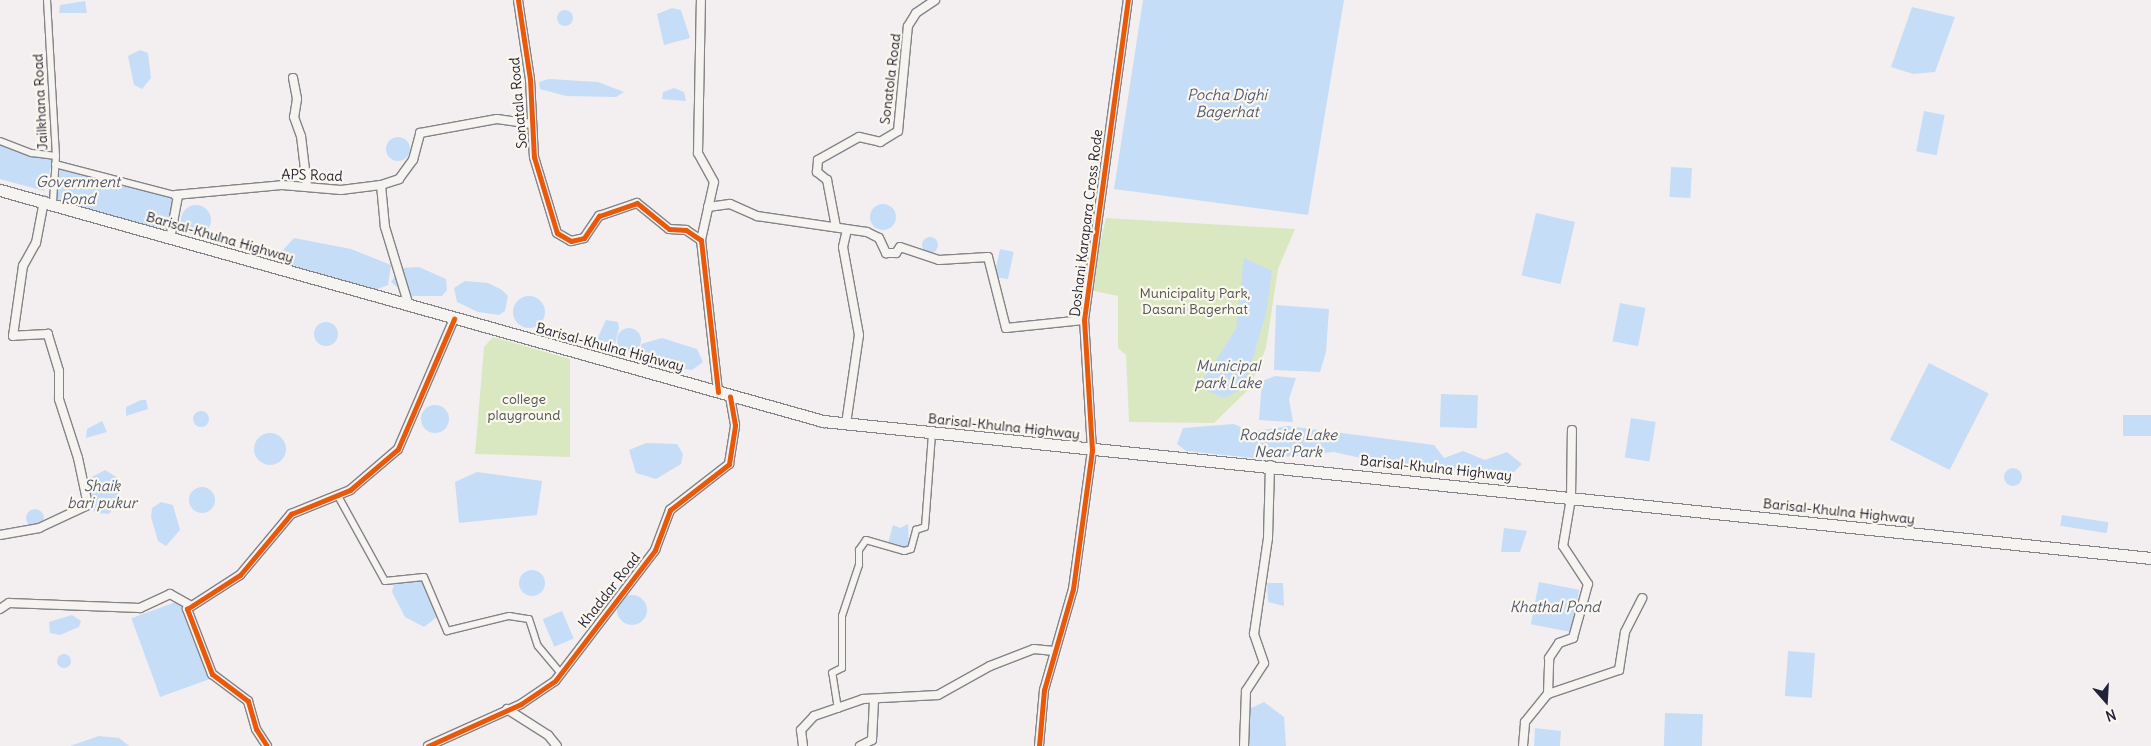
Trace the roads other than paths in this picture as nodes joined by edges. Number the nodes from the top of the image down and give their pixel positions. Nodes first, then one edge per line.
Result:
1 (46, 0) edge
2 (518, 0) edge
3 (702, 0) edge
4 (936, 0) edge
5 (1128, 0) edge
6 (293, 78) dead end
7 (531, 124) junction
8 (0, 141) edge
9 (56, 156) junction
10 (55, 164) junction
11 (381, 185) junction
12 (307, 186) junction
13 (0, 190) edge
14 (176, 196) junction
15 (49, 202) junction
16 (708, 207) junction
17 (836, 227) junction
18 (847, 229) junction
19 (170, 239) junction
20 (701, 240) junction
21 (408, 306) junction
22 (454, 319) junction
23 (1084, 320) junction
24 (718, 392) junction
25 (730, 396) junction
26 (846, 424) junction
27 (1572, 430) dead end
28 (932, 433) junction
29 (1092, 450) junction
30 (1270, 466) junction
31 (338, 496) junction
32 (1571, 498) junction
33 (0, 535) edge
34 (2151, 558) edge
35 (1642, 598) dead end
36 (190, 605) junction
37 (0, 609) edge
38 (1054, 651) junction
39 (561, 673) junction
40 (1548, 694) junction
41 (874, 700) junction
42 (507, 709) junction
43 (838, 709) junction
44 (267, 746) edge
45 (428, 746) edge
46 (557, 746) edge
47 (802, 746) edge
48 (860, 746) edge
49 (1039, 746) edge
50 (1244, 746) edge
51 (1523, 746) edge

1 - 9 street, Jailkhana Road
2 - 7 street, Sonatala Road
3 - 16 street
4 - 17 street, Sonatola Road
5 - 23 street, Doshani Karapara Cross Rode
6 - 12 street
7 - 11 street
7 - 20 street, Sonatala Road
8 - 9 street
9 - 10 street, Jailkhana Road
10 - 14 street
10 - 15 street, Jailkhana Road
11 - 12 street, APS Road
11 - 21 street
12 - 14 street, APS Road
13 - 15 highway, Barisal-Khulna Highway
14 - 19 street
15 - 19 highway, Barisal-Khulna Highway
15 - 33 street
16 - 17 street
16 - 20 street
17 - 18 street
18 - 23 street
18 - 26 street
19 - 21 highway, Barisal-Khulna Highway
20 - 24 street
21 - 22 highway, Barisal-Khulna Highway
22 - 24 highway, Barisal-Khulna Highway
22 - 31 street
23 - 29 street, Doshani Karapara Cross Rode
24 - 25 highway, Barisal-Khulna Highway
25 - 26 highway, Barisal-Khulna Highway
25 - 39 street, Khaddar Road
26 - 28 highway, Barisal-Khulna Highway
27 - 32 street
28 - 29 highway, Barisal-Khulna Highway
28 - 43 street
29 - 30 highway, Barisal-Khulna Highway
29 - 38 street, Doshani Karapara Cross Rode
30 - 32 highway, Barisal-Khulna Highway
30 - 50 street
31 - 36 street
31 - 39 street
32 - 34 highway, Barisal-Khulna Highway
32 - 40 street
35 - 40 street
36 - 37 street
36 - 44 street
38 - 41 street
38 - 49 street, Doshani Karapara Cross Rode
39 - 42 street, Khaddar Road
40 - 51 street
41 - 43 street
41 - 48 street
42 - 45 street, Khaddar Road
42 - 46 street
43 - 47 street

